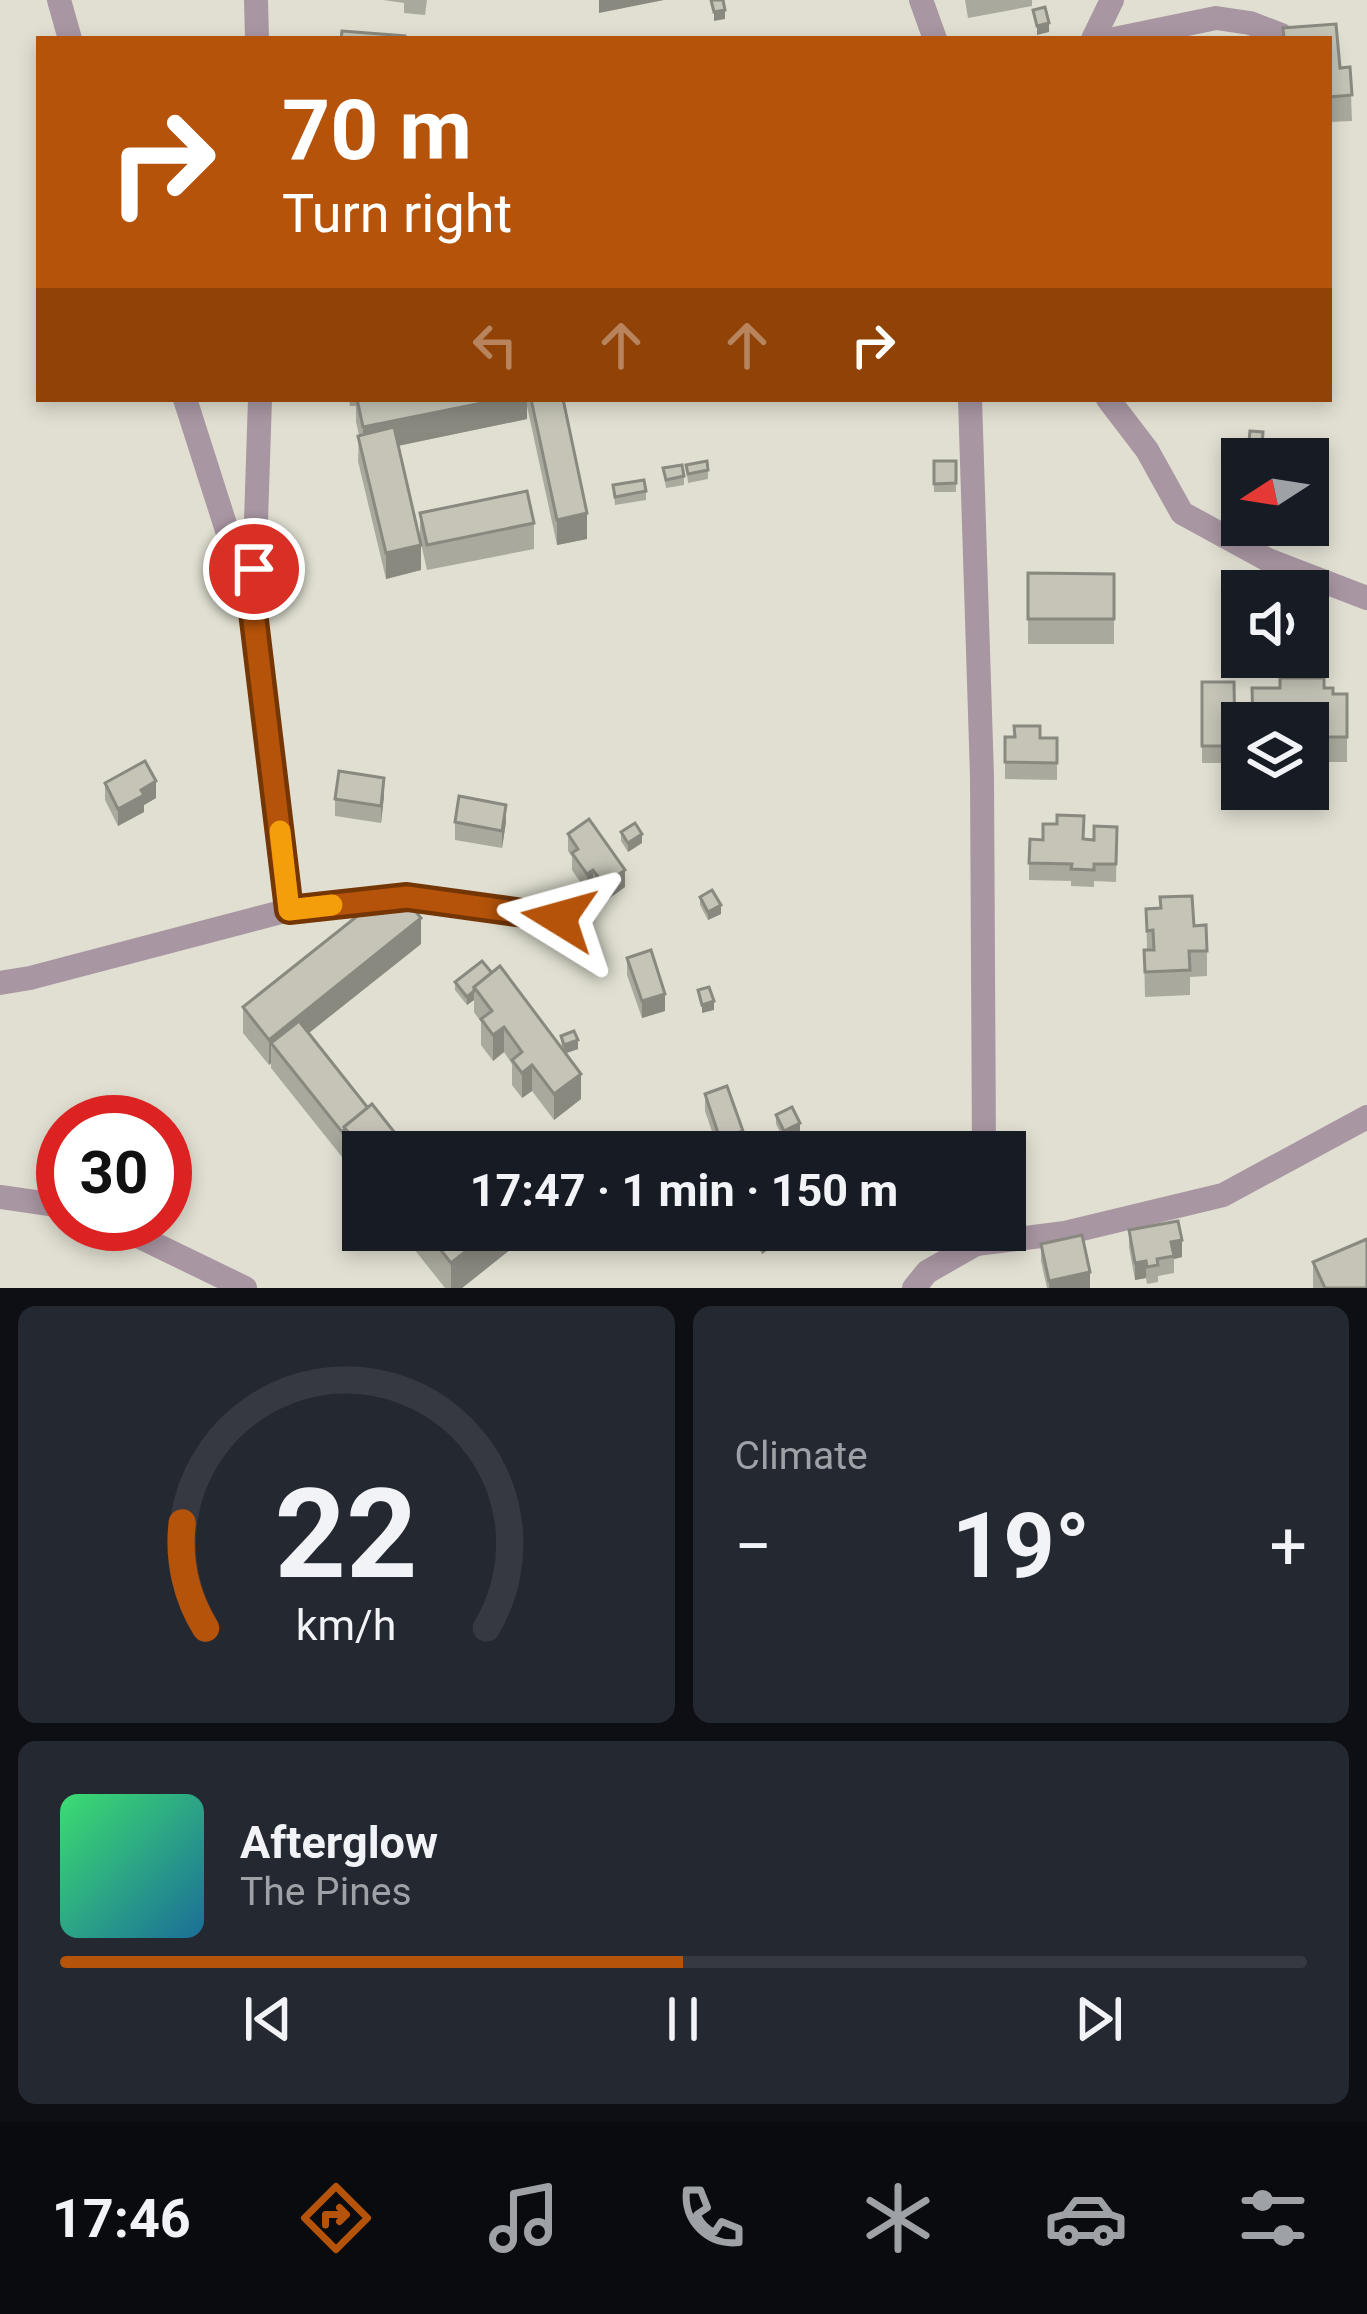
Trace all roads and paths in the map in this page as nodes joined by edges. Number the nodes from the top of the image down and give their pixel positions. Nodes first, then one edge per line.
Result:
1 (59, 0) edge
2 (256, 0) edge
3 (921, 0) edge
4 (1112, 0) edge
5 (1281, 35) edge
6 (69, 36) edge
7 (257, 36) edge
8 (934, 36) edge
9 (1094, 36) edge
10 (1129, 36) edge
11 (185, 402) edge
12 (260, 402) edge
13 (970, 402) edge
14 (1110, 402) edge
15 (1367, 598) edge
16 (253, 612) junction
17 (289, 910) junction
18 (559, 918) dead end
19 (0, 983) edge
20 (1367, 1117) edge
21 (983, 1131) edge
22 (0, 1197) edge
23 (36, 1203) edge
24 (1026, 1235) edge
25 (168, 1251) edge
26 (956, 1251) edge
27 (244, 1288) edge
28 (914, 1288) edge

1 - 6 street
2 - 7 street
3 - 8 street
4 - 9 street
5 - 10 street
11 - 16 street
12 - 16 street
13 - 21 street
14 - 15 street
16 - 17 street
17 - 18 street
17 - 19 street
20 - 24 street
22 - 23 street
25 - 27 street
26 - 28 street

